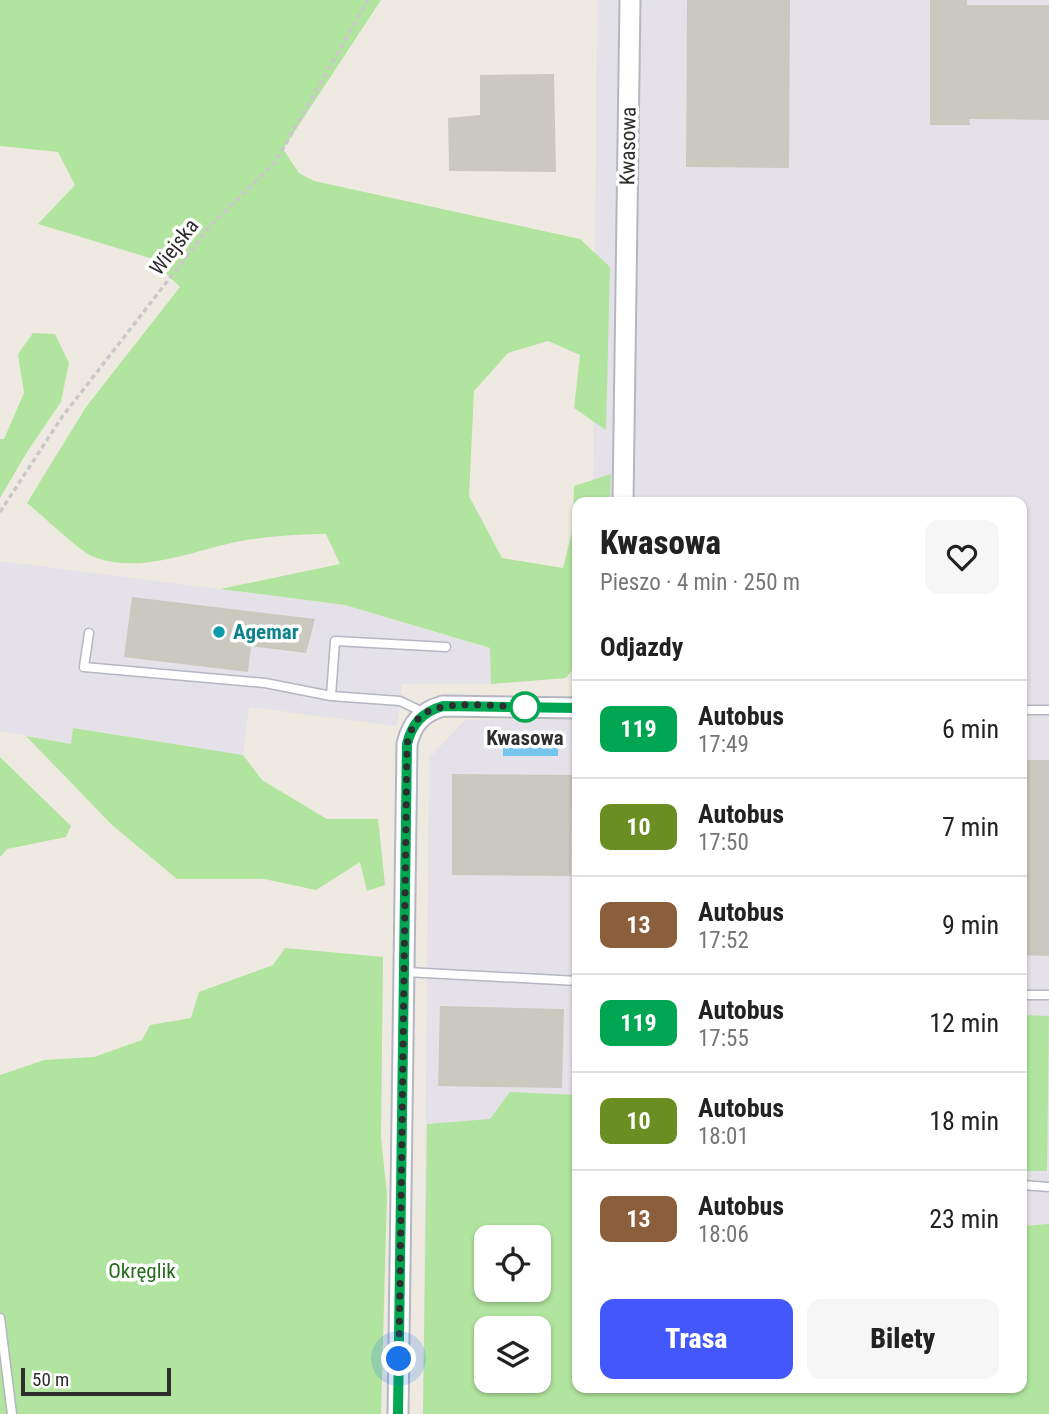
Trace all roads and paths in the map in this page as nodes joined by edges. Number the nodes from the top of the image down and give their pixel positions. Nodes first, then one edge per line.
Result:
1 (368, 0) edge
2 (630, 0) edge
3 (624, 497) edge
4 (0, 512) edge
5 (89, 633) dead end
6 (446, 647) dead end
7 (331, 696) junction
8 (572, 708) edge
9 (1027, 710) edge
10 (1049, 710) edge
11 (425, 713) junction
12 (402, 972) junction
13 (572, 981) edge
14 (1027, 995) edge
15 (1049, 995) edge
16 (1027, 1185) edge
17 (1049, 1187) edge
18 (0, 1318) edge
19 (12, 1414) edge
20 (398, 1414) edge

1 - 4 path, Wiejska
2 - 3 street, Kwasowa
5 - 7 lane
6 - 7 lane
7 - 11 lane
8 - 11 street
9 - 10 lane
11 - 12 street
12 - 13 lane
12 - 20 street
14 - 15 lane
16 - 17 lane
18 - 19 lane

